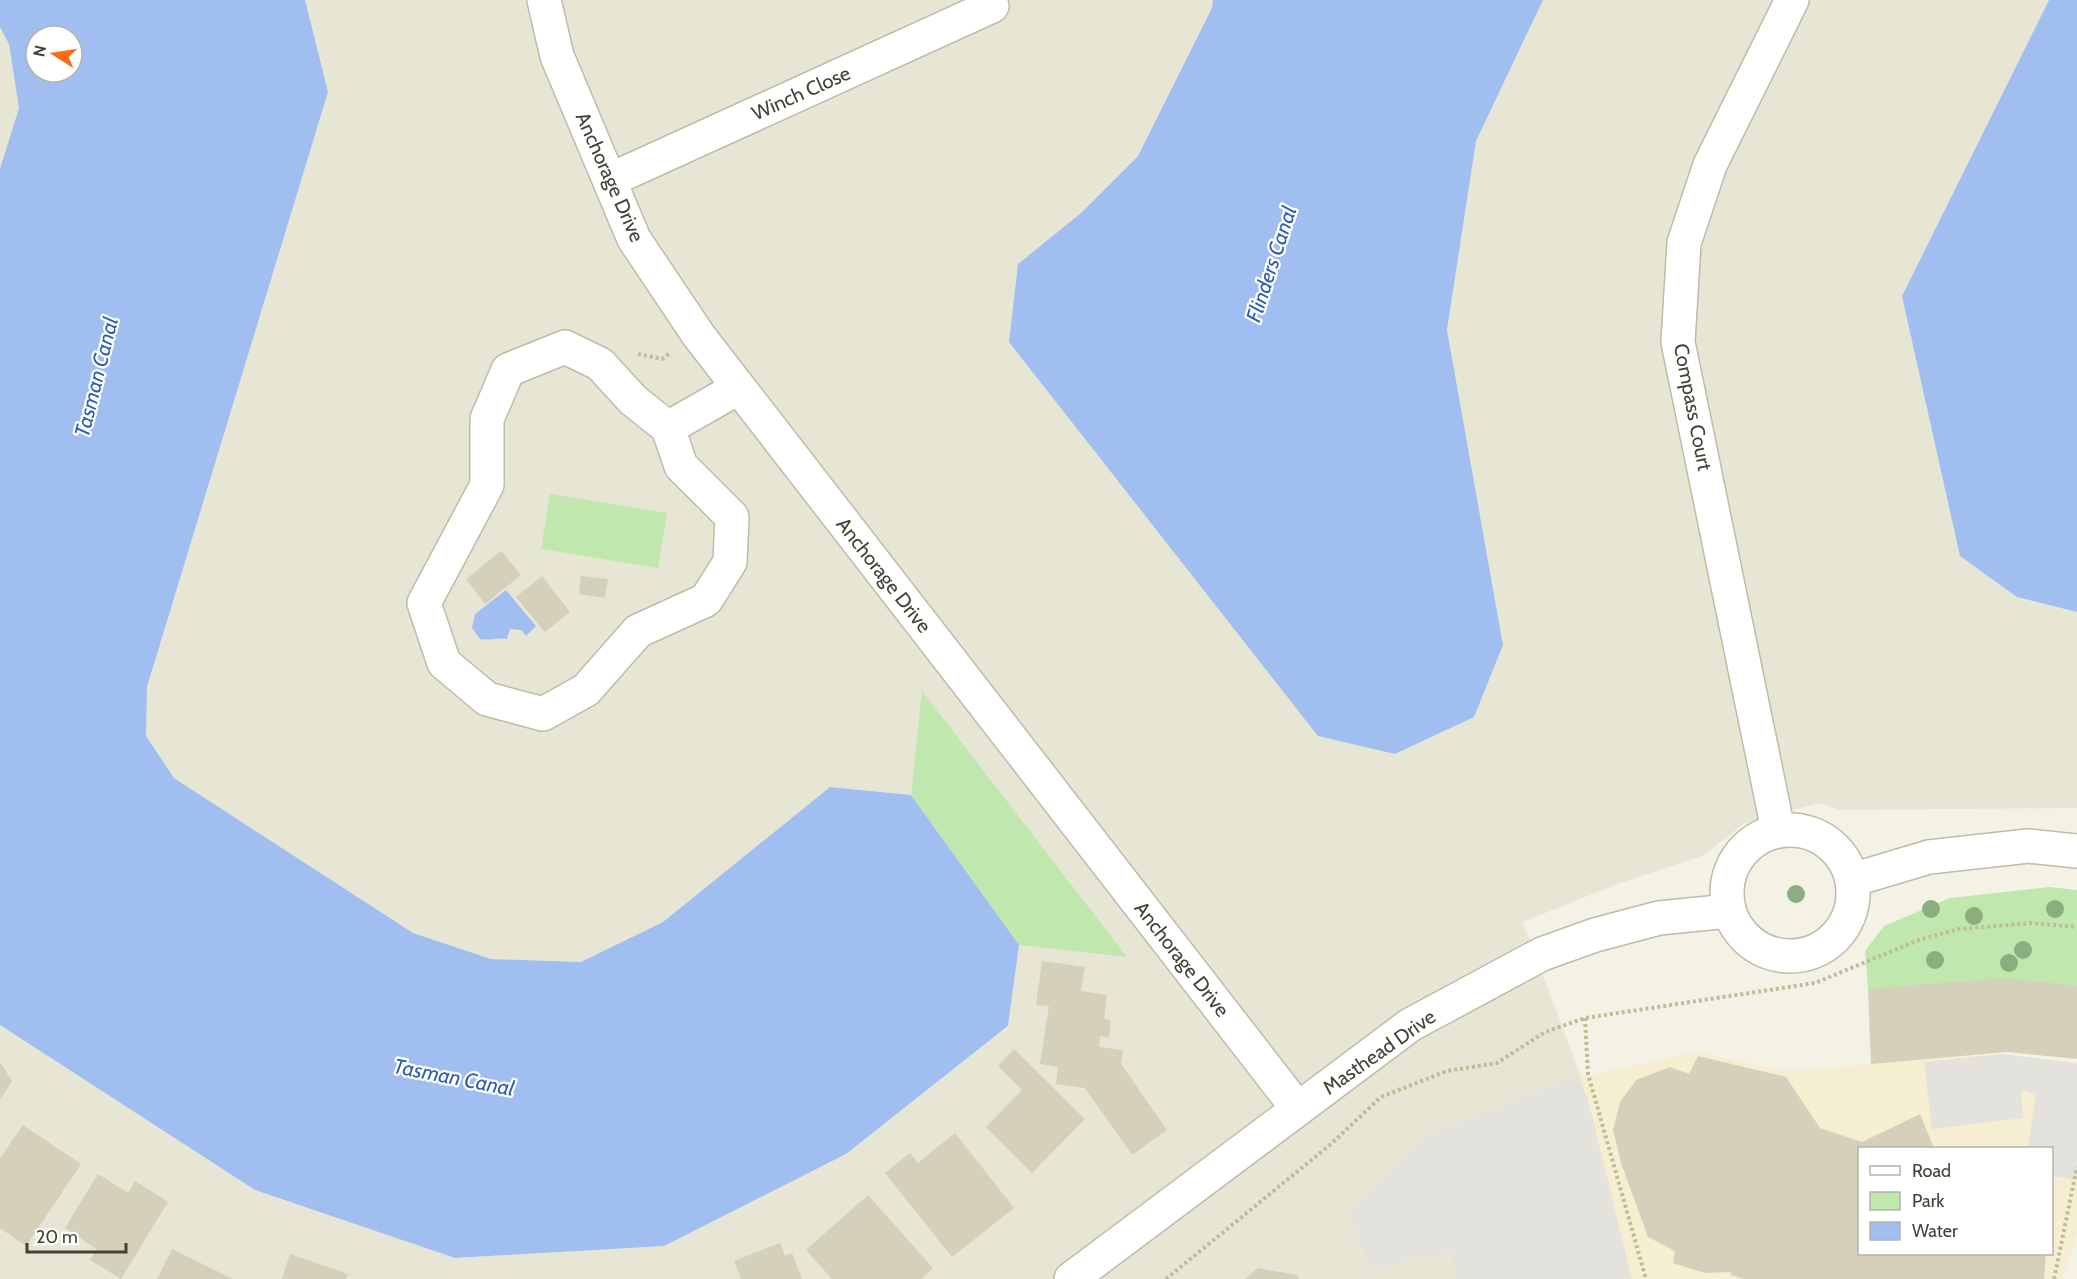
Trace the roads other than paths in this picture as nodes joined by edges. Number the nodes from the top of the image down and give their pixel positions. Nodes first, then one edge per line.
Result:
1 (544, 0) edge
2 (1792, 0) edge
3 (992, 6) dead end
4 (610, 180) junction
5 (738, 388) junction
6 (668, 428) junction
7 (1778, 830) junction
8 (2077, 851) edge
9 (1852, 880) junction
10 (1729, 911) junction
11 (1298, 1109) junction
12 (1071, 1279) edge

1 - 4 street, Anchorage Drive
2 - 7 street, Compass Court
3 - 4 street, Winch Close
4 - 5 street, Anchorage Drive
5 - 6 street
5 - 11 street, Anchorage Drive
6 - 6 street
7 - 9 street
7 - 10 street
8 - 9 street
9 - 10 street
10 - 11 street, Masthead Drive
11 - 12 street, Masthead Drive

